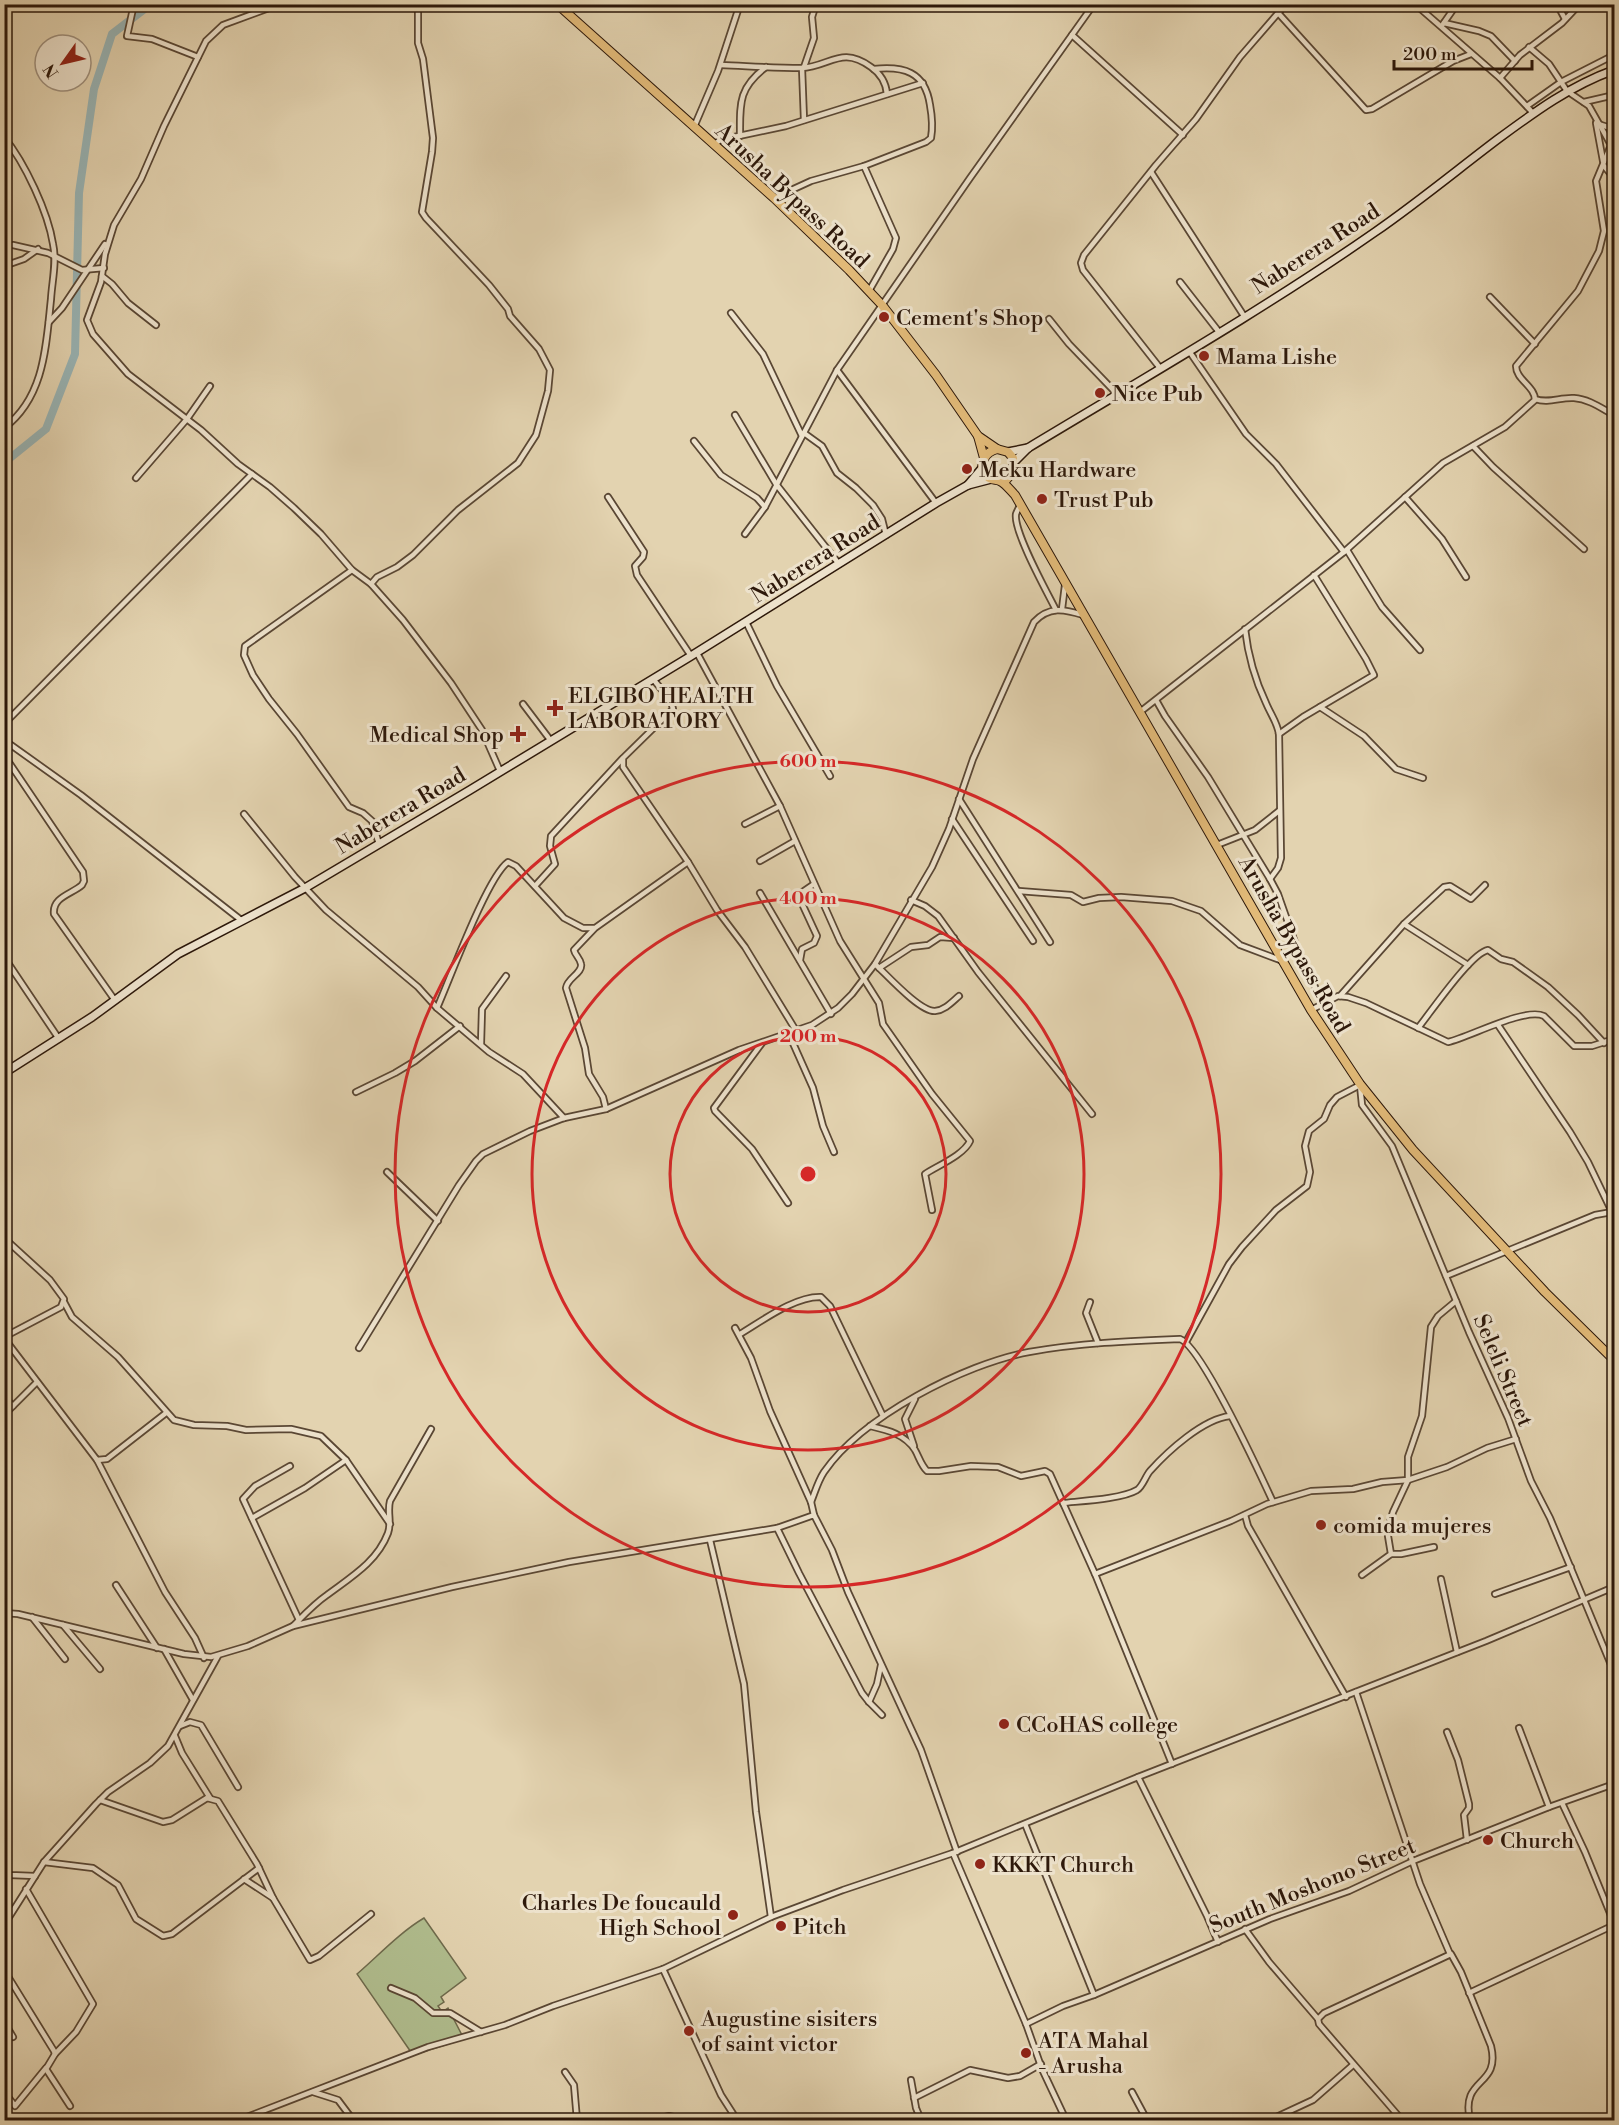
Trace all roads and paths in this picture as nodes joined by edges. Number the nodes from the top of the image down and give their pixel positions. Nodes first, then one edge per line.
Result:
1 (134, 4) edge
2 (280, 4) edge
3 (418, 4) edge
4 (557, 4) edge
5 (740, 4) edge
6 (816, 4) edge
7 (1094, 4) edge
8 (1286, 4) edge
9 (1415, 4) edge
10 (1457, 4) edge
11 (1557, 4) edge
12 (1576, 8) dead end
13 (1279, 14) junction
14 (1565, 19) junction
15 (1442, 26) junction
16 (1072, 34) junction
17 (1529, 47) junction
18 (1471, 54) junction
19 (1614, 55) edge
20 (198, 57) junction
21 (1515, 61) junction
22 (721, 65) junction
23 (767, 67) junction
24 (803, 68) junction
25 (874, 69) junction
26 (1614, 70) edge
27 (1500, 78) junction
28 (1561, 82) junction
29 (923, 83) junction
30 (1567, 91) junction
31 (888, 94) junction
32 (1614, 97) edge
33 (1584, 102) junction
34 (1527, 106) junction
35 (1533, 113) junction
36 (804, 120) junction
37 (1597, 122) junction
38 (694, 127) junction
39 (1614, 129) edge
40 (1183, 135) junction
41 (740, 136) junction
42 (4, 137) edge
43 (714, 145) junction
44 (1604, 165) junction
45 (864, 166) junction
46 (1152, 172) junction
47 (1614, 178) edge
48 (774, 198) junction
49 (109, 240) junction
50 (13, 244) dead end
51 (38, 249) junction
52 (55, 256) junction
53 (4, 266) edge
54 (104, 268) junction
55 (89, 271) junction
56 (102, 276) junction
57 (1180, 282) dead end
58 (868, 292) junction
59 (1490, 297) dead end
60 (882, 305) junction
61 (730, 313) dead end
62 (1244, 316) junction
63 (1048, 319) dead end
64 (49, 322) junction
65 (156, 325) dead end
66 (1219, 332) junction
67 (1535, 344) junction
68 (1189, 351) junction
69 (1160, 368) junction
70 (837, 370) junction
71 (210, 386) dead end
72 (1117, 394) junction
73 (1535, 399) junction
74 (735, 415) dead end
75 (1614, 415) edge
76 (187, 419) junction
77 (4, 428) edge
78 (803, 435) junction
79 (978, 436) junction
80 (694, 441) dead end
81 (1473, 446) junction
82 (1028, 448) junction
83 (997, 449) junction
84 (1008, 452) junction
85 (984, 458) junction
86 (1014, 462) junction
87 (982, 467) junction
88 (1013, 472) junction
89 (252, 474) junction
90 (136, 478) dead end
91 (991, 479) junction
92 (1001, 481) junction
93 (776, 484) junction
94 (968, 485) junction
95 (1015, 495) junction
96 (608, 497) dead end
97 (1405, 497) junction
98 (936, 503) junction
99 (1020, 506) junction
100 (765, 507) junction
101 (745, 534) dead end
102 (886, 535) junction
103 (1584, 549) dead end
104 (1345, 551) junction
105 (839, 564) junction
106 (352, 570) junction
107 (1314, 575) junction
108 (1466, 577) dead end
109 (371, 584) junction
110 (1065, 584) junction
111 (1059, 609) junction
112 (1083, 615) junction
113 (746, 622) junction
114 (1245, 629) junction
115 (1420, 650) dead end
116 (694, 654) junction
117 (653, 679) junction
118 (1156, 700) junction
119 (523, 704) dead end
120 (1320, 707) junction
121 (1140, 712) junction
122 (4, 724) edge
123 (1279, 734) junction
124 (4, 740) edge
125 (551, 741) junction
126 (4, 755) edge
127 (622, 759) junction
128 (500, 771) junction
129 (830, 776) dead end
130 (1423, 778) dead end
131 (959, 799) junction
132 (780, 806) junction
133 (1279, 811) junction
134 (244, 814) dead end
135 (952, 819) junction
136 (746, 824) dead end
137 (1244, 834) junction
138 (795, 841) junction
139 (379, 844) junction
140 (1217, 845) junction
141 (760, 861) dead end
142 (688, 862) junction
143 (1270, 879) junction
144 (814, 884) junction
145 (1485, 885) dead end
146 (535, 886) junction
147 (305, 888) junction
148 (1019, 891) junction
149 (760, 893) dead end
150 (911, 900) junction
151 (241, 920) junction
152 (1404, 924) junction
153 (595, 928) junction
154 (954, 938) junction
155 (1033, 940) dead end
156 (1050, 942) dead end
157 (4, 957) edge
158 (800, 961) junction
159 (1283, 961) junction
160 (1468, 965) junction
161 (877, 966) junction
162 (506, 976) dead end
163 (864, 980) junction
164 (959, 996) dead end
165 (1341, 996) junction
166 (114, 999) junction
167 (1323, 1004) junction
168 (437, 1008) junction
169 (1311, 1011) junction
170 (831, 1014) junction
171 (1498, 1025) junction
172 (460, 1026) junction
173 (1418, 1028) junction
174 (795, 1029) junction
175 (788, 1032) junction
176 (59, 1039) junction
177 (1614, 1039) edge
178 (764, 1041) junction
179 (1604, 1043) junction
180 (481, 1044) junction
181 (4, 1073) edge
182 (1360, 1084) junction
183 (356, 1092) dead end
184 (606, 1109) junction
185 (1092, 1114) dead end
186 (564, 1118) junction
187 (834, 1152) dead end
188 (387, 1172) dead end
189 (788, 1203) dead end
190 (932, 1210) dead end
191 (1613, 1212) edge
192 (438, 1221) junction
193 (4, 1238) edge
194 (1508, 1252) junction
195 (1446, 1276) junction
196 (1456, 1301) junction
197 (64, 1302) junction
198 (1090, 1302) dead end
199 (735, 1328) dead end
200 (740, 1334) junction
201 (4, 1337) edge
202 (1098, 1342) junction
203 (1186, 1342) junction
204 (359, 1348) dead end
205 (1614, 1360) edge
206 (37, 1382) junction
207 (4, 1397) edge
208 (916, 1397) junction
209 (13, 1406) junction
210 (166, 1413) junction
211 (4, 1415) edge
212 (883, 1416) junction
213 (1230, 1416) junction
214 (870, 1426) junction
215 (431, 1429) dead end
216 (1516, 1439) junction
217 (916, 1452) junction
218 (97, 1460) junction
219 (346, 1460) junction
220 (290, 1466) dead end
221 (1408, 1480) junction
222 (811, 1502) junction
223 (1273, 1502) junction
224 (1063, 1503) junction
225 (814, 1515) junction
226 (1245, 1515) junction
227 (252, 1518) junction
228 (390, 1524) junction
229 (777, 1528) junction
230 (710, 1540) junction
231 (1434, 1546) dead end
232 (1391, 1554) junction
233 (1570, 1568) junction
234 (1095, 1574) junction
235 (1362, 1575) dead end
236 (1441, 1579) dead end
237 (116, 1585) dead end
238 (1614, 1587) edge
239 (1496, 1594) dead end
240 (1584, 1600) junction
241 (4, 1612) edge
242 (32, 1617) junction
243 (299, 1620) junction
244 (62, 1624) junction
245 (293, 1626) junction
246 (157, 1648) junction
247 (164, 1649) junction
248 (1457, 1652) junction
249 (218, 1656) junction
250 (204, 1658) junction
251 (65, 1659) dead end
252 (881, 1665) junction
253 (100, 1669) dead end
254 (1614, 1672) edge
255 (1356, 1692) junction
256 (1346, 1696) junction
257 (193, 1700) junction
258 (868, 1702) junction
259 (882, 1714) dead end
260 (180, 1726) junction
261 (1519, 1728) dead end
262 (1447, 1732) dead end
263 (175, 1736) junction
264 (1172, 1764) junction
265 (1138, 1777) junction
266 (1614, 1784) edge
267 (238, 1787) dead end
268 (210, 1798) junction
269 (100, 1800) junction
270 (1562, 1803) junction
271 (1550, 1807) junction
272 (1025, 1824) junction
273 (1467, 1840) junction
274 (955, 1852) junction
275 (44, 1862) junction
276 (1413, 1862) junction
277 (259, 1868) junction
278 (4, 1872) edge
279 (35, 1876) junction
280 (244, 1879) junction
281 (26, 1889) junction
282 (273, 1898) junction
283 (371, 1914) dead end
284 (771, 1917) junction
285 (1614, 1924) edge
286 (4, 1926) edge
287 (1245, 1929) junction
288 (1218, 1942) junction
289 (1450, 1954) junction
290 (663, 1969) junction
291 (4, 1971) edge
292 (391, 1989) dead end
293 (1468, 1993) junction
294 (1094, 1995) junction
295 (1317, 2019) junction
296 (4, 2022) edge
297 (1026, 2024) junction
298 (481, 2032) junction
299 (13, 2037) dead end
300 (55, 2054) junction
301 (1041, 2064) junction
302 (1353, 2065) junction
303 (46, 2068) junction
304 (565, 2072) dead end
305 (911, 2080) dead end
306 (1132, 2091) dead end
307 (4, 2092) edge
308 (313, 2092) junction
309 (914, 2098) junction
310 (70, 2106) dead end
311 (239, 2121) edge
312 (353, 2121) edge
313 (577, 2121) edge
314 (653, 2121) edge
315 (686, 2121) edge
316 (737, 2121) edge
317 (921, 2121) edge
318 (1066, 2121) edge
319 (1147, 2121) edge
320 (1270, 2121) edge
321 (1402, 2121) edge
322 (1470, 2121) edge

1 - 20 street
2 - 20 street
3 - 109 street
4 - 38 main road, Arusha Bypass Road
5 - 22 street
6 - 24 street
7 - 16 street
8 - 13 street
9 - 15 street
10 - 15 street
11 - 14 street
12 - 14 street
13 - 18 street
13 - 40 street
14 - 17 street
15 - 18 street
15 - 21 street
16 - 40 street
16 - 60 street
17 - 21 street
17 - 28 street
18 - 27 street
19 - 28 street
20 - 49 street
21 - 27 street
22 - 23 street
22 - 38 street
23 - 24 street
23 - 41 street
24 - 25 street
24 - 36 street
25 - 29 street
25 - 31 street
26 - 30 street, Naberera Road
27 - 34 street
28 - 30 street
28 - 34 street
29 - 31 street
29 - 45 street
30 - 33 street
30 - 35 street, Naberera Road
31 - 36 street
32 - 33 street
33 - 37 street
34 - 35 street
35 - 62 street, Naberera Road
36 - 41 street
37 - 39 street
37 - 44 street
37 - 44 street
38 - 43 main road, Arusha Bypass Road
40 - 46 street
41 - 43 street
42 - 52 street
43 - 48 main road, Arusha Bypass Road
44 - 47 street
44 - 67 street
45 - 48 street
45 - 58 street
46 - 62 street
46 - 69 street
48 - 58 main road, Arusha Bypass Road
49 - 54 street
49 - 55 street
50 - 51 street
51 - 52 street
51 - 53 street
52 - 55 street
52 - 64 street
54 - 55 street
54 - 56 street
55 - 64 street
56 - 65 street
56 - 76 street
57 - 66 street
58 - 60 main road, Arusha Bypass Road
59 - 67 street
60 - 70 street
60 - 79 main road, Arusha Bypass Road
61 - 78 street
62 - 66 street, Naberera Road
63 - 72 street
64 - 77 street
66 - 68 street, Naberera Road
67 - 73 street
68 - 69 street, Naberera Road
68 - 104 street
69 - 72 street, Naberera Road
70 - 78 street
70 - 98 street
71 - 76 street
72 - 82 street, Naberera Road
73 - 75 street
73 - 81 street
74 - 93 street
76 - 89 street
76 - 90 street
78 - 93 street
78 - 102 street
79 - 83 main road, Arusha Bypass Road
79 - 85 main road, Arusha Bypass Road
80 - 100 street
81 - 97 street
81 - 103 street
82 - 84 street, Naberera Road
82 - 86 street, Naberera Road
83 - 84 main road, Arusha Bypass Road
83 - 85 main road
84 - 86 main road
85 - 87 main road, Arusha Bypass Road
86 - 88 main road, Arusha Bypass Road
87 - 91 main road
87 - 94 street, Naberera Road
88 - 92 main road
88 - 95 main road, Arusha Bypass Road
89 - 106 street
89 - 122 street
91 - 92 main road
91 - 94 street, Naberera Road
92 - 95 main road, Arusha Bypass Road
93 - 100 street
93 - 105 street
94 - 98 street, Naberera Road
95 - 99 main road, Arusha Bypass Road
96 - 116 street
97 - 104 street
97 - 108 street
98 - 102 street, Naberera Road
99 - 110 main road, Arusha Bypass Road
99 - 111 street
100 - 101 street
102 - 105 street, Naberera Road
104 - 107 street
104 - 115 street
105 - 113 street, Naberera Road
106 - 109 street
106 - 139 street
107 - 114 street
107 - 120 street
109 - 128 street
110 - 111 street
110 - 112 main road, Arusha Bypass Road
111 - 112 street
111 - 131 street
112 - 121 main road, Arusha Bypass Road
113 - 116 street, Naberera Road
113 - 129 street
114 - 118 street
114 - 123 street
116 - 117 street, Naberera Road
116 - 132 street
117 - 125 street, Naberera Road
117 - 127 street
118 - 121 street
118 - 137 street
119 - 125 street
120 - 123 street
120 - 130 street
121 - 140 main road, Arusha Bypass Road
123 - 133 street
124 - 151 street
125 - 128 street, Naberera Road
126 - 166 street
127 - 142 street
127 - 146 street
128 - 139 street, Naberera Road
131 - 135 street
131 - 148 street
132 - 136 street
132 - 138 street
133 - 137 street
133 - 143 street
134 - 147 street
135 - 150 street
135 - 155 street
137 - 140 street
137 - 143 street
138 - 141 street
138 - 144 street
139 - 147 street, Naberera Road
140 - 159 main road, Arusha Bypass Road
142 - 153 street
142 - 174 street
143 - 167 street
144 - 158 street
144 - 163 street
145 - 152 street
146 - 153 street
146 - 168 street
147 - 151 street, Naberera Road
147 - 168 street
148 - 156 street
148 - 159 street
149 - 158 street
150 - 154 street
150 - 161 street
151 - 166 street, Naberera Road
152 - 160 street
152 - 165 street
153 - 184 street
154 - 161 street
154 - 185 street
157 - 176 street
158 - 170 street
159 - 169 main road, Arusha Bypass Road
160 - 173 street
160 - 179 street
161 - 163 street
161 - 164 street
162 - 180 street
163 - 170 street
163 - 190 street
165 - 167 street
165 - 173 street
166 - 176 street, Naberera Road
167 - 169 street
168 - 172 street
169 - 182 main road, Arusha Bypass Road
170 - 174 street
171 - 173 street
171 - 179 street
171 - 191 street
172 - 180 street
172 - 183 street
174 - 175 street
175 - 178 street
175 - 187 street
176 - 181 street, Naberera Road
177 - 179 street
178 - 184 street
178 - 189 street
180 - 186 street
182 - 194 main road, Arusha Bypass Road
182 - 195 street, Seleli Street
182 - 203 street
184 - 186 street
186 - 192 street
188 - 192 street
191 - 194 street
192 - 204 street
193 - 197 street
194 - 195 street
194 - 205 main road, Arusha Bypass Road
195 - 196 street, Seleli Street
196 - 216 street, Seleli Street
196 - 221 street
197 - 201 street
197 - 210 street
198 - 202 street
199 - 200 street
200 - 212 street
200 - 222 street
201 - 206 street
202 - 203 street
202 - 208 street
203 - 213 street
206 - 209 street
206 - 218 street
207 - 209 street
208 - 212 street
208 - 217 street
209 - 211 street
210 - 218 street
210 - 219 street
212 - 214 street
213 - 223 street
213 - 224 street
214 - 217 street
214 - 222 street
215 - 228 street
216 - 221 street
216 - 233 street, Seleli Street
217 - 224 street
218 - 250 street
219 - 227 street
219 - 228 street
220 - 227 street
221 - 223 street
221 - 232 street
222 - 225 street
223 - 226 street
224 - 234 street
225 - 229 street
225 - 252 street
226 - 234 street
226 - 256 street
227 - 243 street
228 - 243 street
229 - 230 street
229 - 258 street
230 - 245 street
230 - 284 street
231 - 232 street
232 - 235 street
233 - 239 street
233 - 240 street, Seleli Street
234 - 264 street
236 - 248 street
237 - 246 street
238 - 240 street
240 - 248 street
240 - 254 street, Seleli Street
241 - 242 street
242 - 244 street
242 - 251 street
243 - 245 street
244 - 246 street
244 - 253 street
245 - 249 street
246 - 247 street
247 - 250 street
247 - 257 street
248 - 255 street
249 - 250 street
249 - 257 street
252 - 258 street
252 - 274 street
255 - 256 street
255 - 276 street
256 - 264 street
257 - 260 street
258 - 259 street
260 - 263 street
260 - 267 street
261 - 271 street
262 - 273 street
263 - 268 street
263 - 269 street
264 - 265 street
265 - 272 street
265 - 288 street
266 - 270 street, South Moshono Street
268 - 269 street
268 - 277 street
269 - 275 street
270 - 271 street, South Moshono Street
270 - 285 street
271 - 273 street, South Moshono Street
272 - 274 street
272 - 294 street
273 - 276 street, South Moshono Street
274 - 284 street
274 - 297 street
275 - 279 street
275 - 280 street
276 - 287 street, South Moshono Street
276 - 289 street
277 - 280 street
277 - 282 street
278 - 279 street
279 - 281 street
280 - 282 street
281 - 286 street
281 - 300 street
282 - 283 street
284 - 290 street
285 - 293 street
287 - 288 street, South Moshono Street
287 - 295 street
288 - 294 street, South Moshono Street
289 - 293 street
289 - 295 street
290 - 298 street
290 - 316 street
291 - 300 street
292 - 298 street
293 - 322 street
294 - 297 street, South Moshono Street
295 - 302 street
296 - 299 street
297 - 301 street
298 - 308 street
300 - 303 street
301 - 309 street
301 - 318 street
302 - 320 street
302 - 321 street
303 - 307 street
303 - 310 street
304 - 313 street
305 - 309 street
306 - 319 street
308 - 311 street
308 - 312 street
309 - 317 street
314 - 315 street

